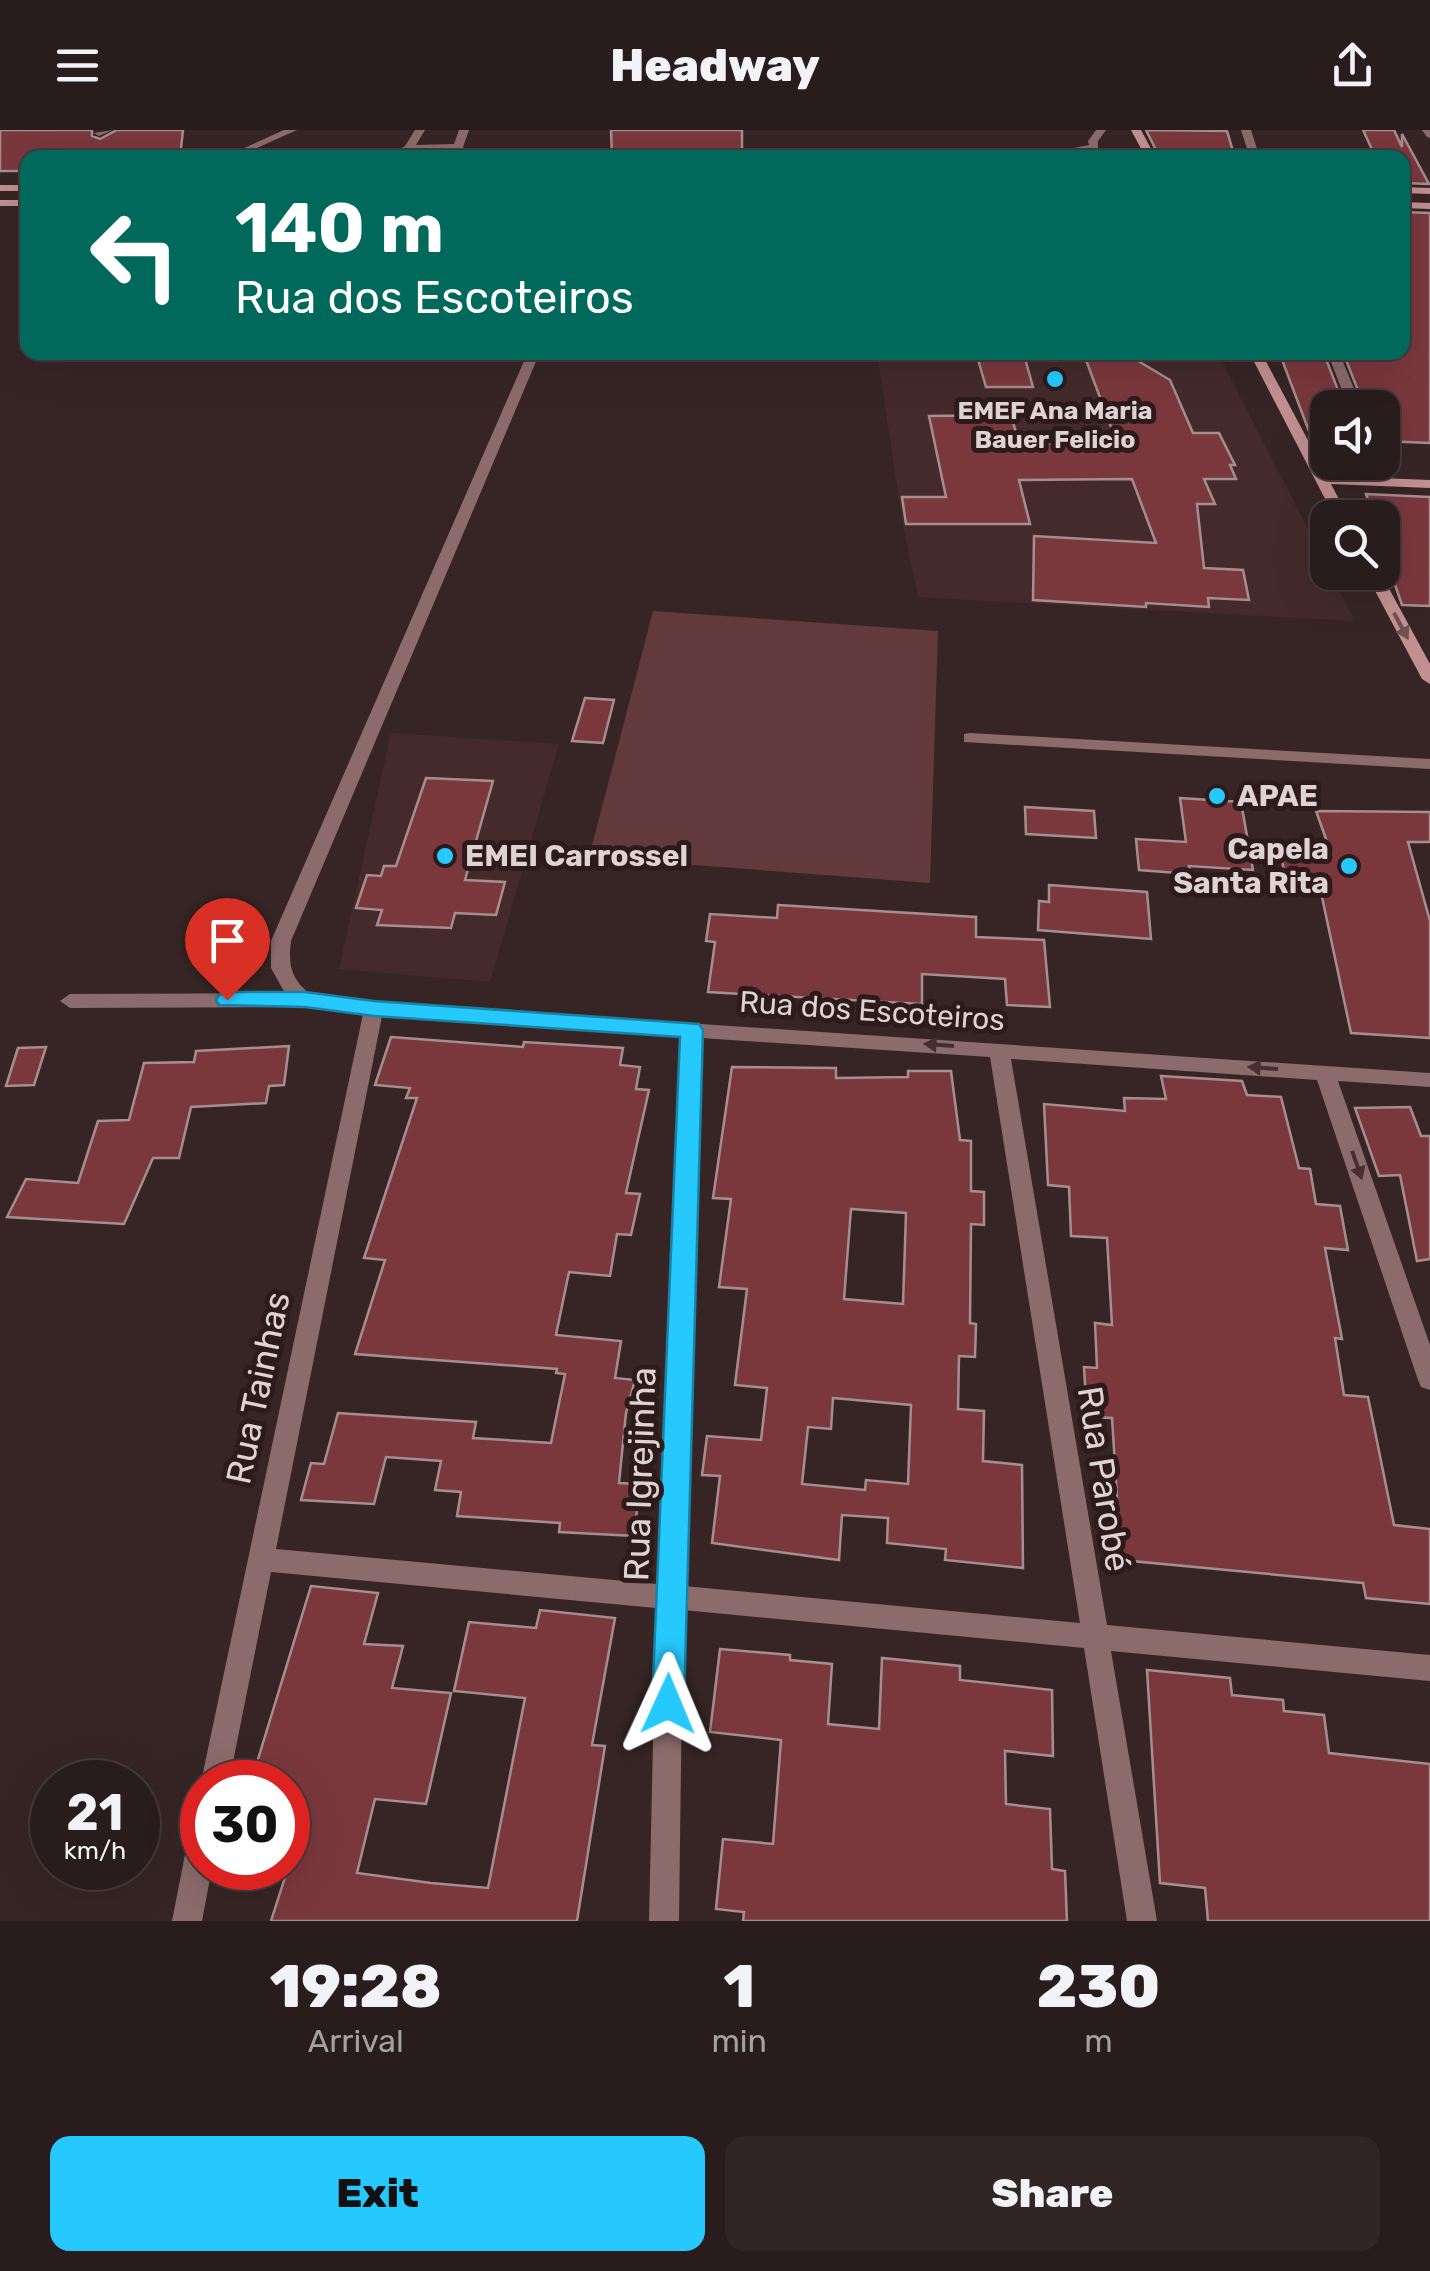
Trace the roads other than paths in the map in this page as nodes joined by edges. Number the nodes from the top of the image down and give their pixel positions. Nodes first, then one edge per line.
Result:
1 (292, 130) edge
2 (420, 130) edge
3 (464, 130) edge
4 (458, 147) junction
5 (409, 148) junction
6 (247, 149) dead end
7 (405, 150) edge
8 (461, 150) edge
9 (531, 360) edge
10 (1259, 360) edge
11 (1336, 360) edge
12 (1349, 390) edge
13 (1310, 457) edge
14 (1322, 480) joint
15 (1387, 482) joint
16 (1430, 484) edge
17 (1333, 500) edge
18 (1382, 590) edge
19 (1430, 679) edge
20 (970, 738) dead end
21 (1430, 764) edge
22 (305, 1000) junction
23 (70, 1001) dead end
24 (374, 1008) junction
25 (691, 1030) junction
26 (999, 1049) junction
27 (1326, 1073) junction
28 (1430, 1080) edge
29 (1430, 1380) edge
30 (262, 1559) junction
31 (670, 1595) junction
32 (1094, 1634) junction
33 (1430, 1668) edge
34 (220, 1760) edge
35 (192, 1890) edge
36 (186, 1921) edge
37 (664, 1921) edge
38 (1142, 1921) edge

1 - 6 street
2 - 5 street
3 - 4 street
4 - 5 street
4 - 8 street
5 - 7 street
9 - 22 street
10 - 13 street
11 - 12 street
14 - 15 street
14 - 17 street
15 - 16 street
18 -> 19 street
20 - 21 street
22 - 23 street, Rua dos Escoteiros
22 - 24 street, Rua dos Escoteiros
24 - 25 street, Rua dos Escoteiros
24 - 30 street, Rua Tainhas
26 -> 25 street, Rua dos Escoteiros
25 - 31 street, Rua Igrejinha
27 -> 26 street, Rua dos Escoteiros
26 - 32 street, Rua Parobé
27 - 28 street, Rua dos Escoteiros
27 -> 29 street
30 - 31 street
30 - 34 street, Rua Tainhas
31 - 32 street
31 - 37 street, Rua Igrejinha
32 - 33 street
32 - 38 street, Rua Parobé
35 - 36 street

